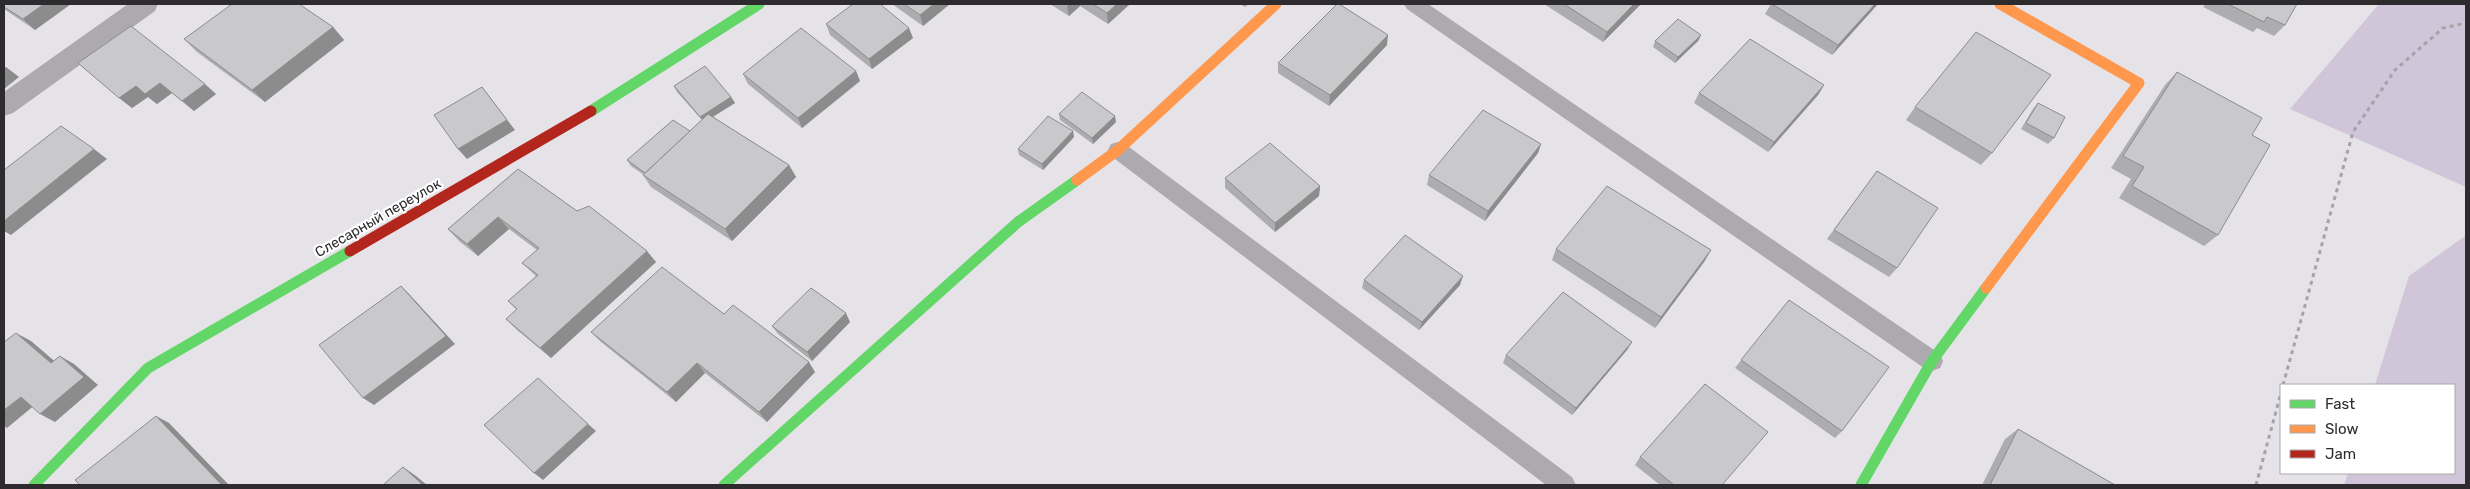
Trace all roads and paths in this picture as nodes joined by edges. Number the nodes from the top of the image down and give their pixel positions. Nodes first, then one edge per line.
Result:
1 (146, 4) edge
2 (759, 4) edge
3 (1276, 4) edge
4 (1414, 4) edge
5 (2000, 4) edge
6 (2466, 23) edge
7 (4, 106) edge
8 (1118, 150) junction
9 (1932, 361) junction
10 (2283, 384) edge
11 (2280, 397) edge
12 (34, 485) edge
13 (724, 485) edge
14 (1564, 485) edge
15 (1861, 485) edge
16 (2256, 485) edge

1 - 7 street
2 - 12 street, Слесарный переулок
3 - 8 street
4 - 9 lane
5 - 9 street
6 - 10 path
8 - 13 street
8 - 14 lane
9 - 15 street
11 - 16 path

